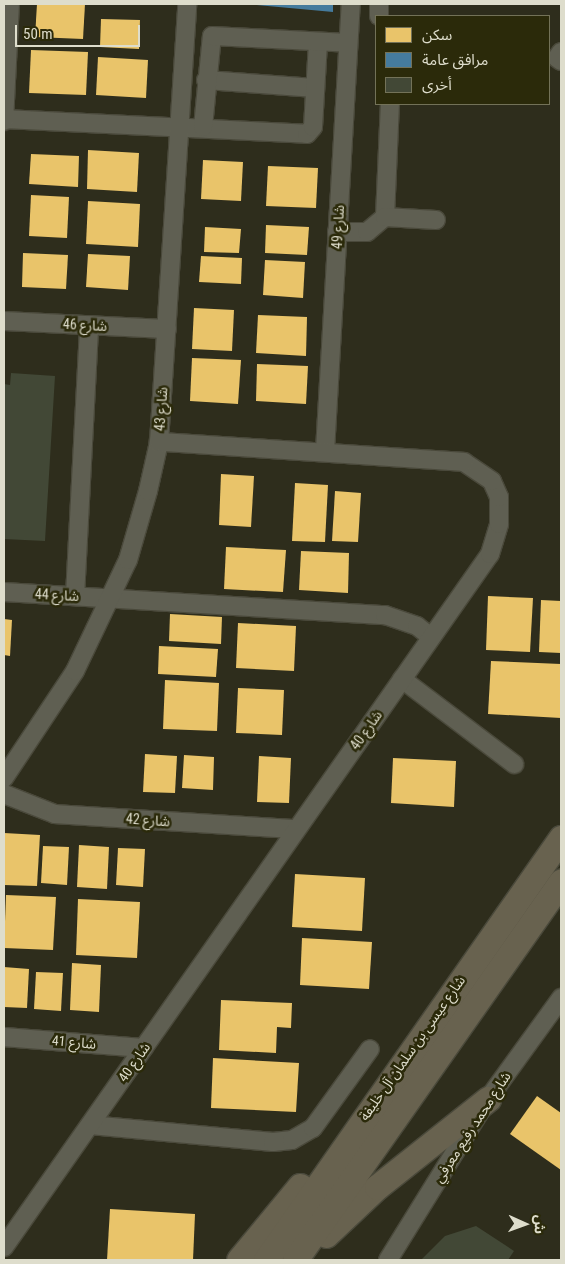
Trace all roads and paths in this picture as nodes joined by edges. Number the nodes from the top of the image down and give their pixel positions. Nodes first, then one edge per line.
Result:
1 (10, 4) edge
2 (187, 4) edge
3 (351, 4) edge
4 (318, 42) junction
5 (348, 43) junction
6 (561, 52) edge
7 (561, 61) edge
8 (206, 80) junction
9 (315, 88) junction
10 (390, 105) edge
11 (4, 120) edge
12 (179, 126) junction
13 (203, 127) junction
14 (385, 217) junction
15 (436, 220) dead end
16 (338, 232) junction
17 (4, 321) edge
18 (89, 326) junction
19 (166, 329) junction
20 (159, 442) junction
21 (325, 451) junction
22 (4, 592) edge
23 (75, 596) junction
24 (110, 598) junction
25 (431, 637) junction
26 (402, 678) junction
27 (514, 764) dead end
28 (4, 778) edge
29 (4, 794) edge
30 (296, 829) junction
31 (561, 838) edge
32 (561, 881) edge
33 (561, 998) edge
34 (561, 1022) edge
35 (542, 1024) junction
36 (4, 1037) edge
37 (144, 1048) junction
38 (370, 1049) dead end
39 (380, 1093) junction
40 (488, 1099) junction
41 (90, 1125) junction
42 (4, 1247) edge
43 (239, 1260) edge
44 (266, 1260) edge
45 (297, 1260) edge
46 (388, 1260) edge

1 - 11 street
2 - 12 street, شارع 43
3 - 5 street, شارع 49
4 - 5 street
4 - 8 street
4 - 9 street
5 - 16 street, شارع 49
6 - 7 street
8 - 9 street
8 - 13 street
9 - 13 street
10 - 14 street
11 - 12 street
12 - 13 street
12 - 19 street, شارع 43
14 - 15 street
14 - 16 street
16 - 21 street, شارع 49
17 - 18 street, شارع 46
18 - 19 street, شارع 46
18 - 23 street
19 - 20 street, شارع 43
20 - 21 street, شارع 40
20 - 24 street, شارع 43
21 - 25 street, شارع 40
22 - 23 street, شارع 44
23 - 24 street, شارع 44
24 - 25 street, شارع 44
24 - 28 street, شارع 43
25 - 26 street, شارع 40
26 - 27 street
26 - 30 street, شارع 40
29 - 30 street, شارع 42
30 - 37 street, شارع 40
31 - 39 highway, شارع عيسى بن سلمان آل خليفة
32 - 45 highway, شارع عيسى بن سلمان آل خليفة
33 - 35 street, شارع محمد رفيع معرفي
34 - 35 street
35 - 40 street, شارع محمد رفيع معرفي
36 - 37 street, شارع 41
37 - 41 street, شارع 40
38 - 41 street
39 - 43 highway
39 - 44 highway, شارع عيسى بن سلمان آل خليفة
40 - 45 highway
40 - 46 street, شارع محمد رفيع معرفي
41 - 42 street, شارع 40

